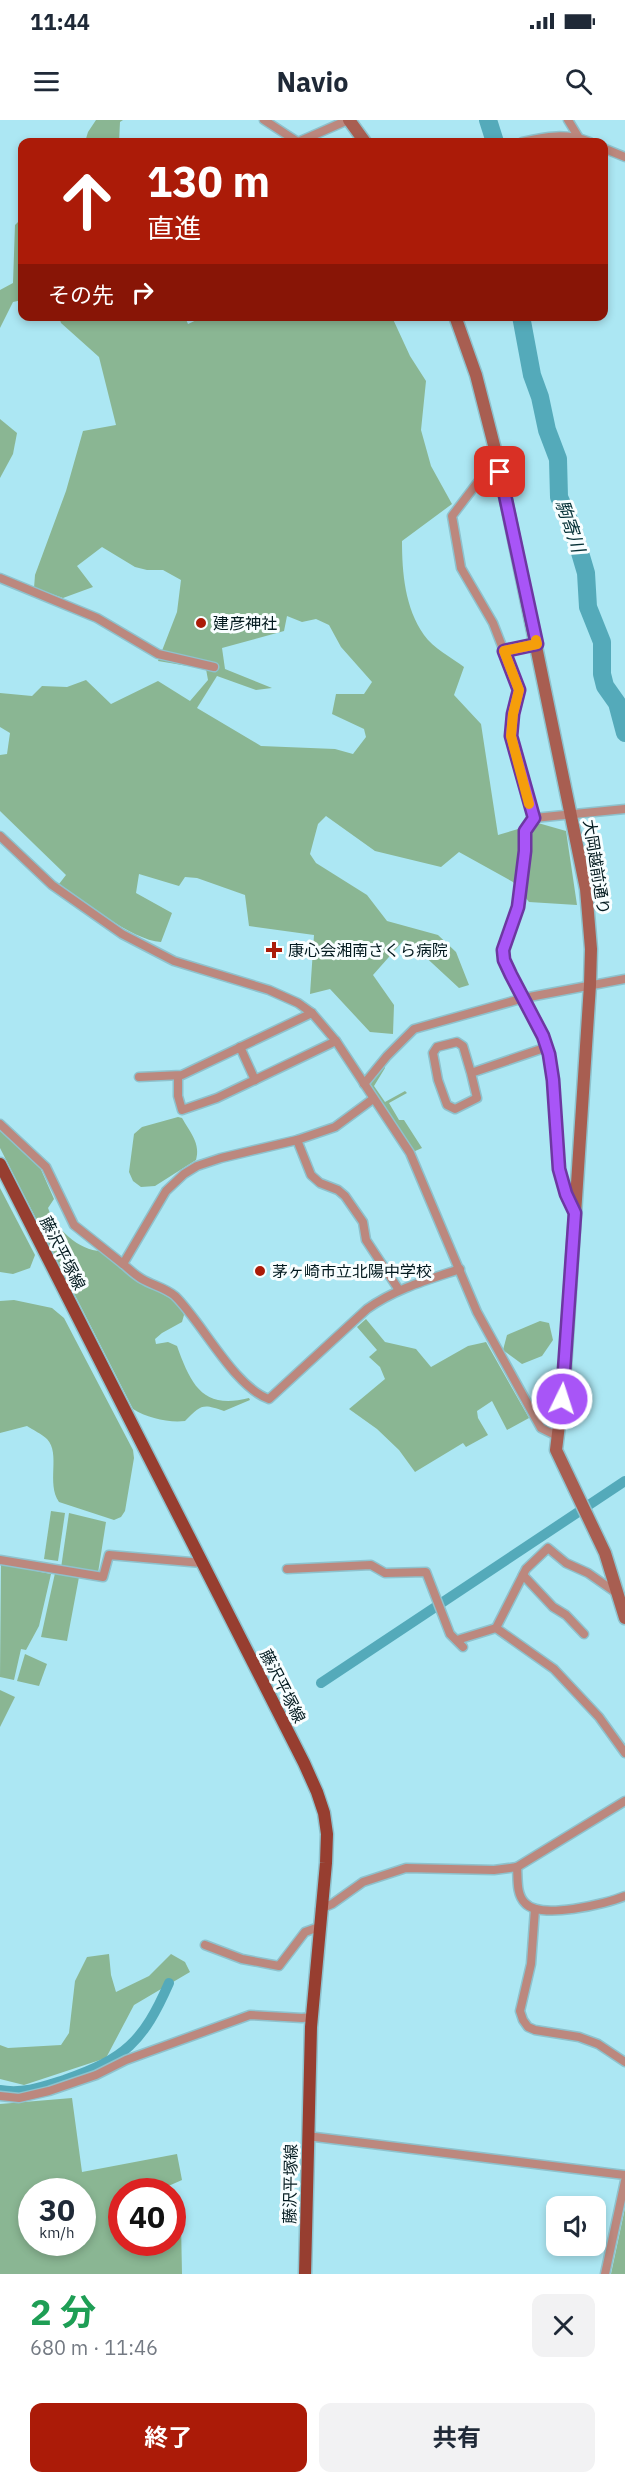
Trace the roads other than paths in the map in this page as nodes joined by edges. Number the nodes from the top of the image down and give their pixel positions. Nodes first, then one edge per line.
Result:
1 (264, 120) edge
2 (348, 120) edge
3 (568, 120) edge
4 (288, 138) edge
5 (307, 138) edge
6 (362, 138) edge
7 (540, 138) edge
8 (579, 138) joint
9 (608, 150) edge
10 (625, 157) edge
11 (456, 321) edge
12 (497, 457) junction
13 (0, 578) edge
14 (537, 644) junction
15 (504, 651) junction
16 (214, 667) dead end
17 (625, 809) edge
18 (572, 813) junction
19 (534, 818) junction
20 (0, 836) edge
21 (625, 979) edge
22 (590, 985) junction
23 (524, 998) junction
24 (312, 1013) junction
25 (336, 1041) junction
26 (240, 1047) junction
27 (547, 1047) junction
28 (471, 1074) junction
29 (178, 1076) junction
30 (139, 1077) dead end
31 (255, 1080) junction
32 (364, 1084) junction
33 (373, 1099) junction
34 (0, 1124) edge
35 (297, 1140) junction
36 (0, 1164) edge
37 (575, 1213) junction
38 (123, 1264) junction
39 (460, 1269) junction
40 (399, 1290) junction
41 (557, 1436) junction
42 (0, 1560) edge
43 (202, 1563) junction
44 (287, 1569) dead end
45 (523, 1575) junction
46 (618, 1594) junction
47 (625, 1618) edge
48 (496, 1628) junction
49 (584, 1634) dead end
50 (625, 1753) edge
51 (625, 1802) edge
52 (517, 1867) junction
53 (625, 1896) edge
54 (320, 1909) junction
55 (535, 1910) junction
56 (319, 1927) junction
57 (205, 1946) dead end
58 (312, 2017) junction
59 (625, 2062) edge
60 (0, 2096) edge
61 (307, 2136) junction
62 (625, 2175) edge
63 (625, 2181) edge
64 (305, 2274) edge
65 (605, 2274) edge

1 - 4 street
2 - 5 street
2 - 6 street
3 - 8 street
7 - 8 street
9 - 10 street
11 - 12 street, 大岡越前通り
12 - 14 street, 大岡越前通り
12 - 15 street
13 - 16 street
14 - 15 street
14 - 18 street, 大岡越前通り
15 - 19 street
17 - 18 street
18 - 19 street
18 - 22 street, 大岡越前通り
19 - 23 street
20 - 24 street
21 - 22 street
22 - 23 street
22 - 37 street, 大岡越前通り
23 - 27 street
23 - 32 street
24 - 25 street
24 - 26 street
25 - 31 street
25 - 32 street
26 - 29 street
26 - 31 street
27 - 28 street
27 - 37 street
28 - 28 street
29 - 30 street
29 - 31 street
32 - 33 street
33 - 35 street
33 - 39 street
34 - 38 street
35 - 38 street
35 - 40 street
36 - 43 main road, 藤沢平塚線
37 - 41 street, 大岡越前通り
38 - 40 street
39 - 40 street
39 - 41 street
41 - 46 street, 大岡越前通り
42 - 43 street
43 - 54 main road, 藤沢平塚線
44 - 48 street
45 - 46 street
45 - 48 street
45 - 49 street
46 - 47 street, 大岡越前通り
48 - 50 street
51 - 52 street
52 - 54 street
52 - 55 street
53 - 55 street
54 - 56 main road, 藤沢平塚線
55 - 59 street
56 - 57 street
56 - 58 main road, 藤沢平塚線
58 - 60 street
58 - 61 main road, 藤沢平塚線
61 - 62 street
61 - 64 main road, 藤沢平塚線
63 - 65 street

